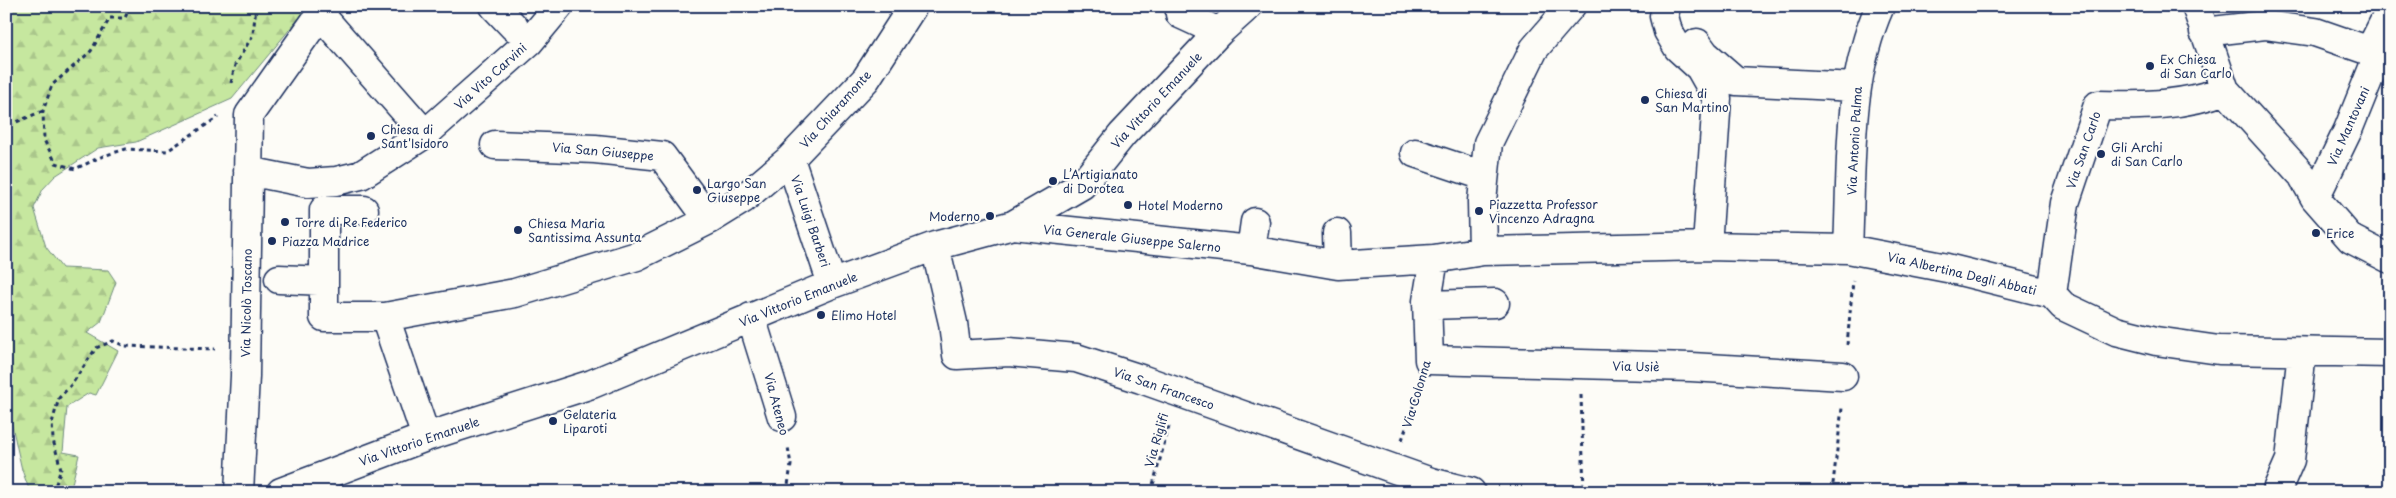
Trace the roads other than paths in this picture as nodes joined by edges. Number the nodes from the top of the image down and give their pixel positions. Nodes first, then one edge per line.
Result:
1 (494, 6) edge
2 (559, 6) edge
3 (913, 6) edge
4 (1248, 6) edge
5 (1667, 6) edge
6 (1880, 6) edge
7 (2196, 6) edge
8 (323, 10) edge
9 (2390, 10) edge
10 (1566, 12) edge
11 (1180, 14) dead end
12 (514, 27) dead end
13 (1219, 32) junction
14 (2204, 32) junction
15 (2380, 54) edge
16 (1856, 87) junction
17 (2225, 90) junction
18 (425, 134) junction
19 (495, 145) dead end
20 (1414, 153) dead end
21 (790, 159) junction
22 (248, 170) junction
23 (1474, 173) junction
24 (2315, 198) junction
25 (364, 210) dead end
26 (709, 220) junction
27 (1255, 222) dead end
28 (1013, 225) junction
29 (1337, 233) dead end
30 (935, 246) junction
31 (1708, 246) junction
32 (1848, 249) junction
33 (1251, 250) junction
34 (1483, 251) junction
35 (1434, 259) junction
36 (2390, 259) edge
37 (1338, 265) junction
38 (279, 279) dead end
39 (324, 281) junction
40 (832, 284) junction
41 (2052, 294) junction
42 (1495, 303) dead end
43 (1427, 306) junction
44 (386, 316) junction
45 (751, 317) junction
46 (2302, 352) junction
47 (2390, 353) edge
48 (1428, 360) joint
49 (1844, 376) dead end
50 (782, 417) road end
51 (426, 437) junction
52 (239, 492) edge
53 (281, 492) edge
54 (1470, 492) edge
55 (2276, 492) edge

1 - 12 street
2 - 18 street, Via Vito Carvini
3 - 21 street, Via Chiaramonte
4 - 13 street, Via Vittorio Emanuele
5 - 16 street
5 - 31 street
6 - 16 street, Via Antonio Palma
7 - 14 street
8 - 18 street
8 - 22 street, Via Nicolò Toscano
9 - 15 street, Via Mantovani
10 - 23 street
11 - 13 street
13 - 28 street, Via Vittorio Emanuele
14 - 15 street
14 - 17 street
15 - 24 street, Via Mantovani
16 - 32 street, Via Antonio Palma
17 - 24 street
17 - 41 street, Via San Carlo
18 - 22 street, Via Vito Carvini
19 - 26 street, Via San Giuseppe
20 - 23 street
21 - 26 street, Via Chiaramonte
21 - 40 street, Via Luigi Barberi
22 - 52 street, Via Nicolò Toscano
23 - 34 street
24 - 36 street
25 - 39 street
26 - 44 street, Via Chiaramonte
27 - 33 street
28 - 30 street, Via Vittorio Emanuele
28 - 33 street, Via Generale Giuseppe Salerno
29 - 37 street
30 - 40 street, Via Vittorio Emanuele
30 - 54 street, Via San Francesco
31 - 32 street, Via Albertina Degli Abbati
31 - 34 street, Via Albertina Degli Abbati
32 - 41 street, Via Albertina Degli Abbati
33 - 37 street, Via Generale Giuseppe Salerno
34 - 35 street, Via Generale Giuseppe Salerno
35 - 37 street, Via Generale Giuseppe Salerno
35 - 43 street, Via Colonna
38 - 39 street
39 - 44 street, Via Chiaramonte
40 - 45 street, Via Vittorio Emanuele
41 - 46 street, Via Albertina Degli Abbati
42 - 43 street
43 - 48 street, Via Colonna
44 - 51 street
45 - 50 street, Via Ateneo
45 - 51 street, Via Vittorio Emanuele
46 - 47 street, Via Albertina Degli Abbati
46 - 55 street
48 - 49 street, Via Usiè
51 - 53 street, Via Vittorio Emanuele

